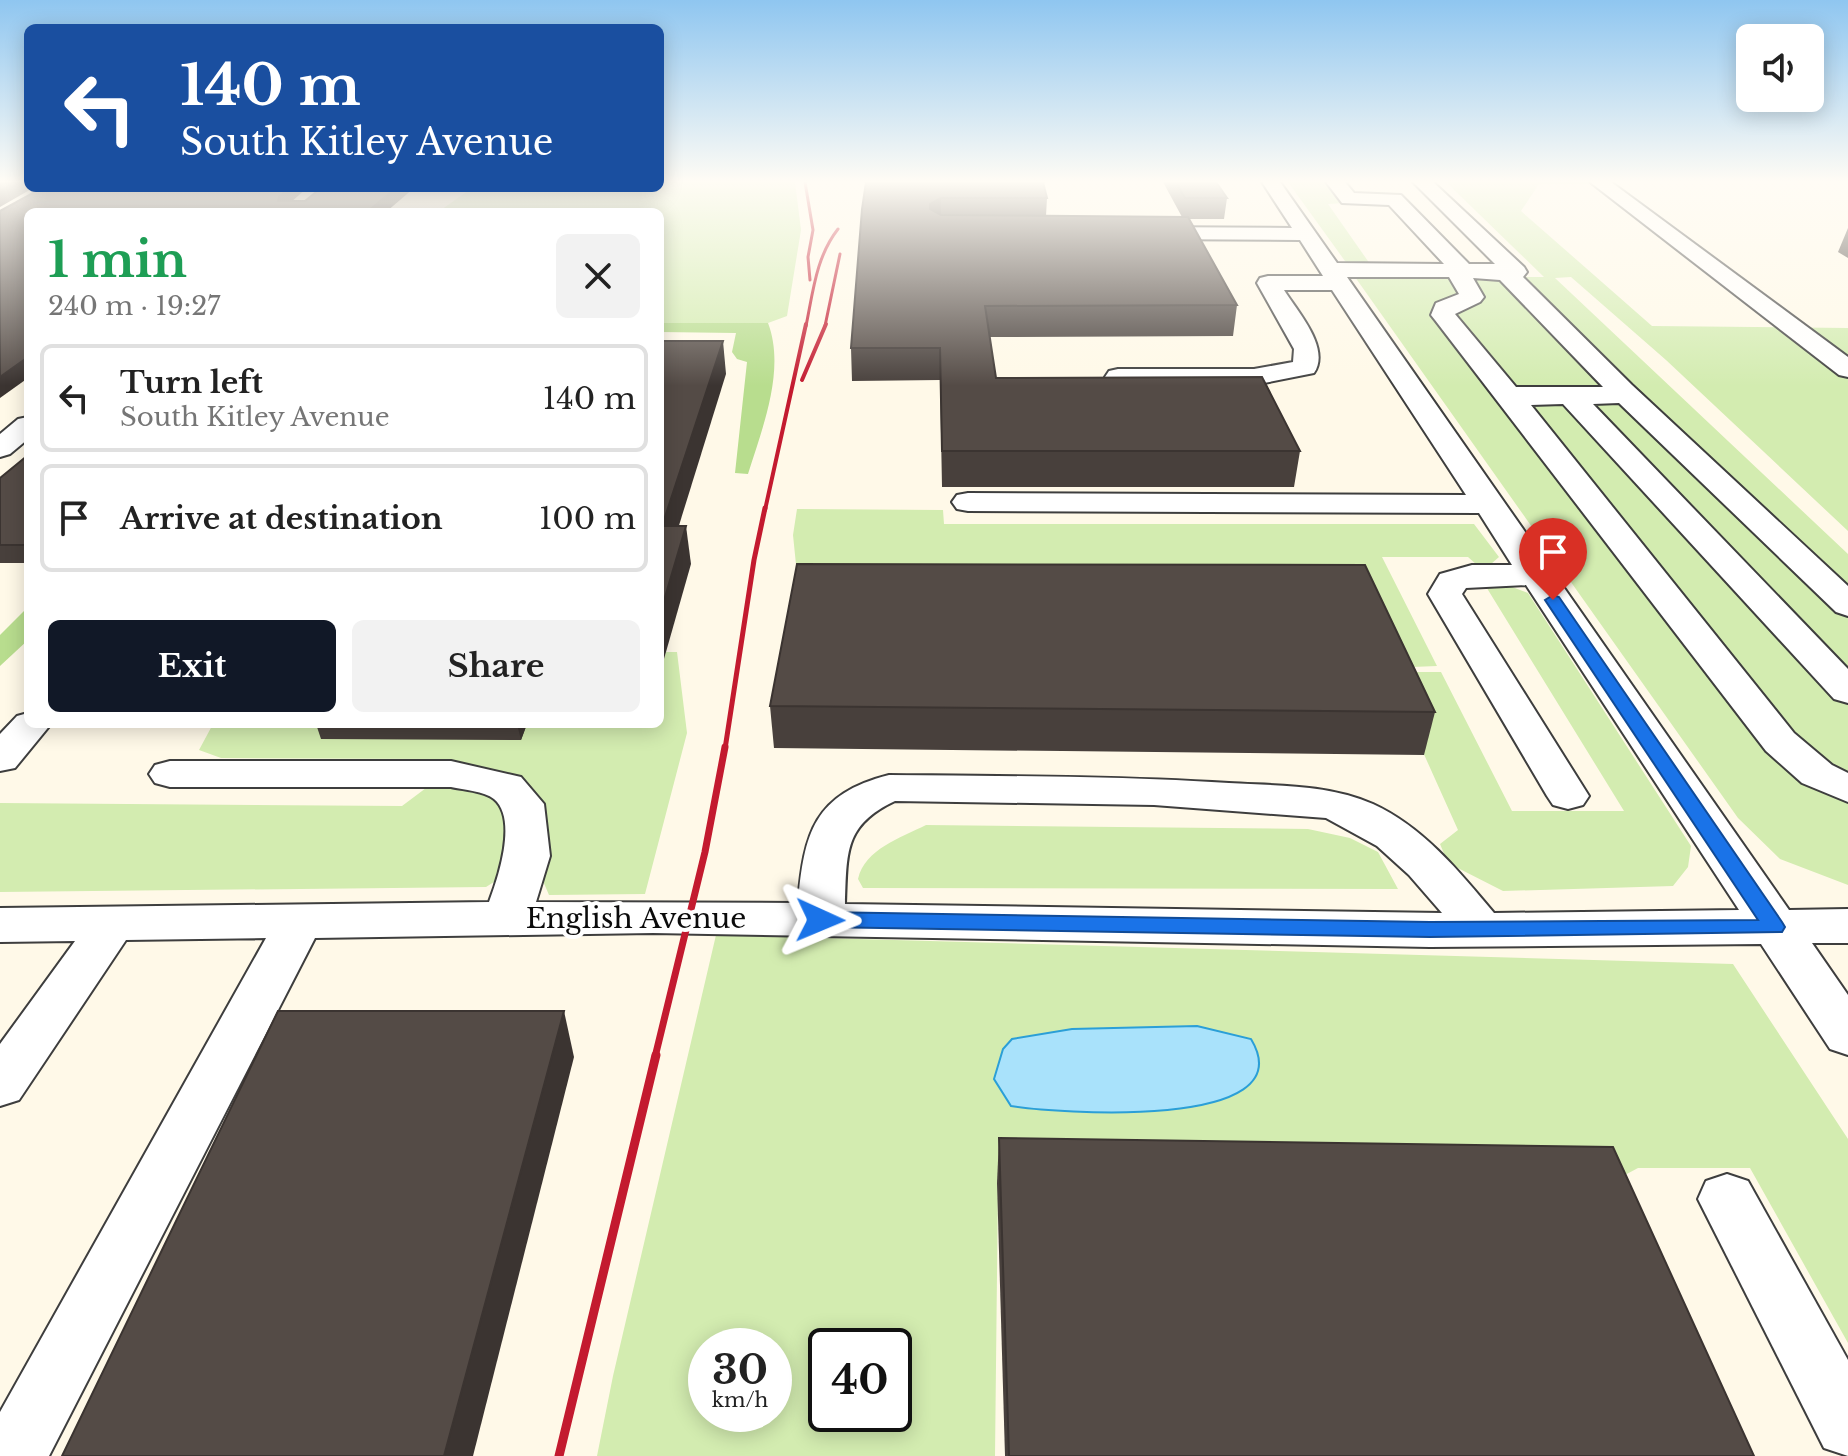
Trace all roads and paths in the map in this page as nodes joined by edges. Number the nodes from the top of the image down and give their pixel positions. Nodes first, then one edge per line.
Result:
1 (1246, 250) edge
2 (1317, 250) edge
3 (1440, 250) edge
4 (1493, 250) edge
5 (1689, 250) edge
6 (1260, 271) junction
7 (1459, 271) junction
8 (1499, 271) junction
9 (1335, 277) junction
10 (1848, 369) edge
11 (1118, 377) edge
12 (1622, 391) junction
13 (1507, 393) junction
14 (1572, 398) junction
15 (24, 428) edge
16 (0, 448) edge
17 (968, 502) dead end
18 (1488, 504) junction
19 (1536, 575) junction
20 (1848, 605) edge
21 (1848, 691) edge
22 (27, 728) edge
23 (0, 759) edge
24 (170, 774) dead end
25 (1848, 789) edge
26 (1568, 796) dead end
27 (507, 918) junction
28 (300, 920) junction
29 (820, 920) junction
30 (113, 923) junction
31 (0, 925) edge
32 (1848, 926) edge
33 (1774, 927) junction
34 (1481, 929) junction
35 (1848, 1035) edge
36 (0, 1085) edge
37 (1727, 1199) dead end
38 (1848, 1425) edge
39 (13, 1456) edge

1 - 6 street
2 - 9 street
3 - 7 street
4 - 8 street
5 - 10 street
6 - 9 street
6 - 11 street
7 - 8 street
7 - 9 street
7 - 13 street
8 - 12 street
9 - 18 street
12 - 14 street
12 - 20 street
13 - 14 street
13 - 25 street
14 - 21 street
15 - 16 street
17 - 18 street
18 - 19 street
19 - 26 street
19 - 33 street
22 - 23 street
24 - 27 street
27 - 28 street, English Avenue
27 - 29 street, English Avenue
28 - 30 street, English Avenue
28 - 39 street
29 - 34 street, English Avenue
29 - 34 street
30 - 31 street, English Avenue
30 - 36 street
32 - 33 street, English Avenue
33 - 34 street, English Avenue
33 - 35 street
37 - 38 street

